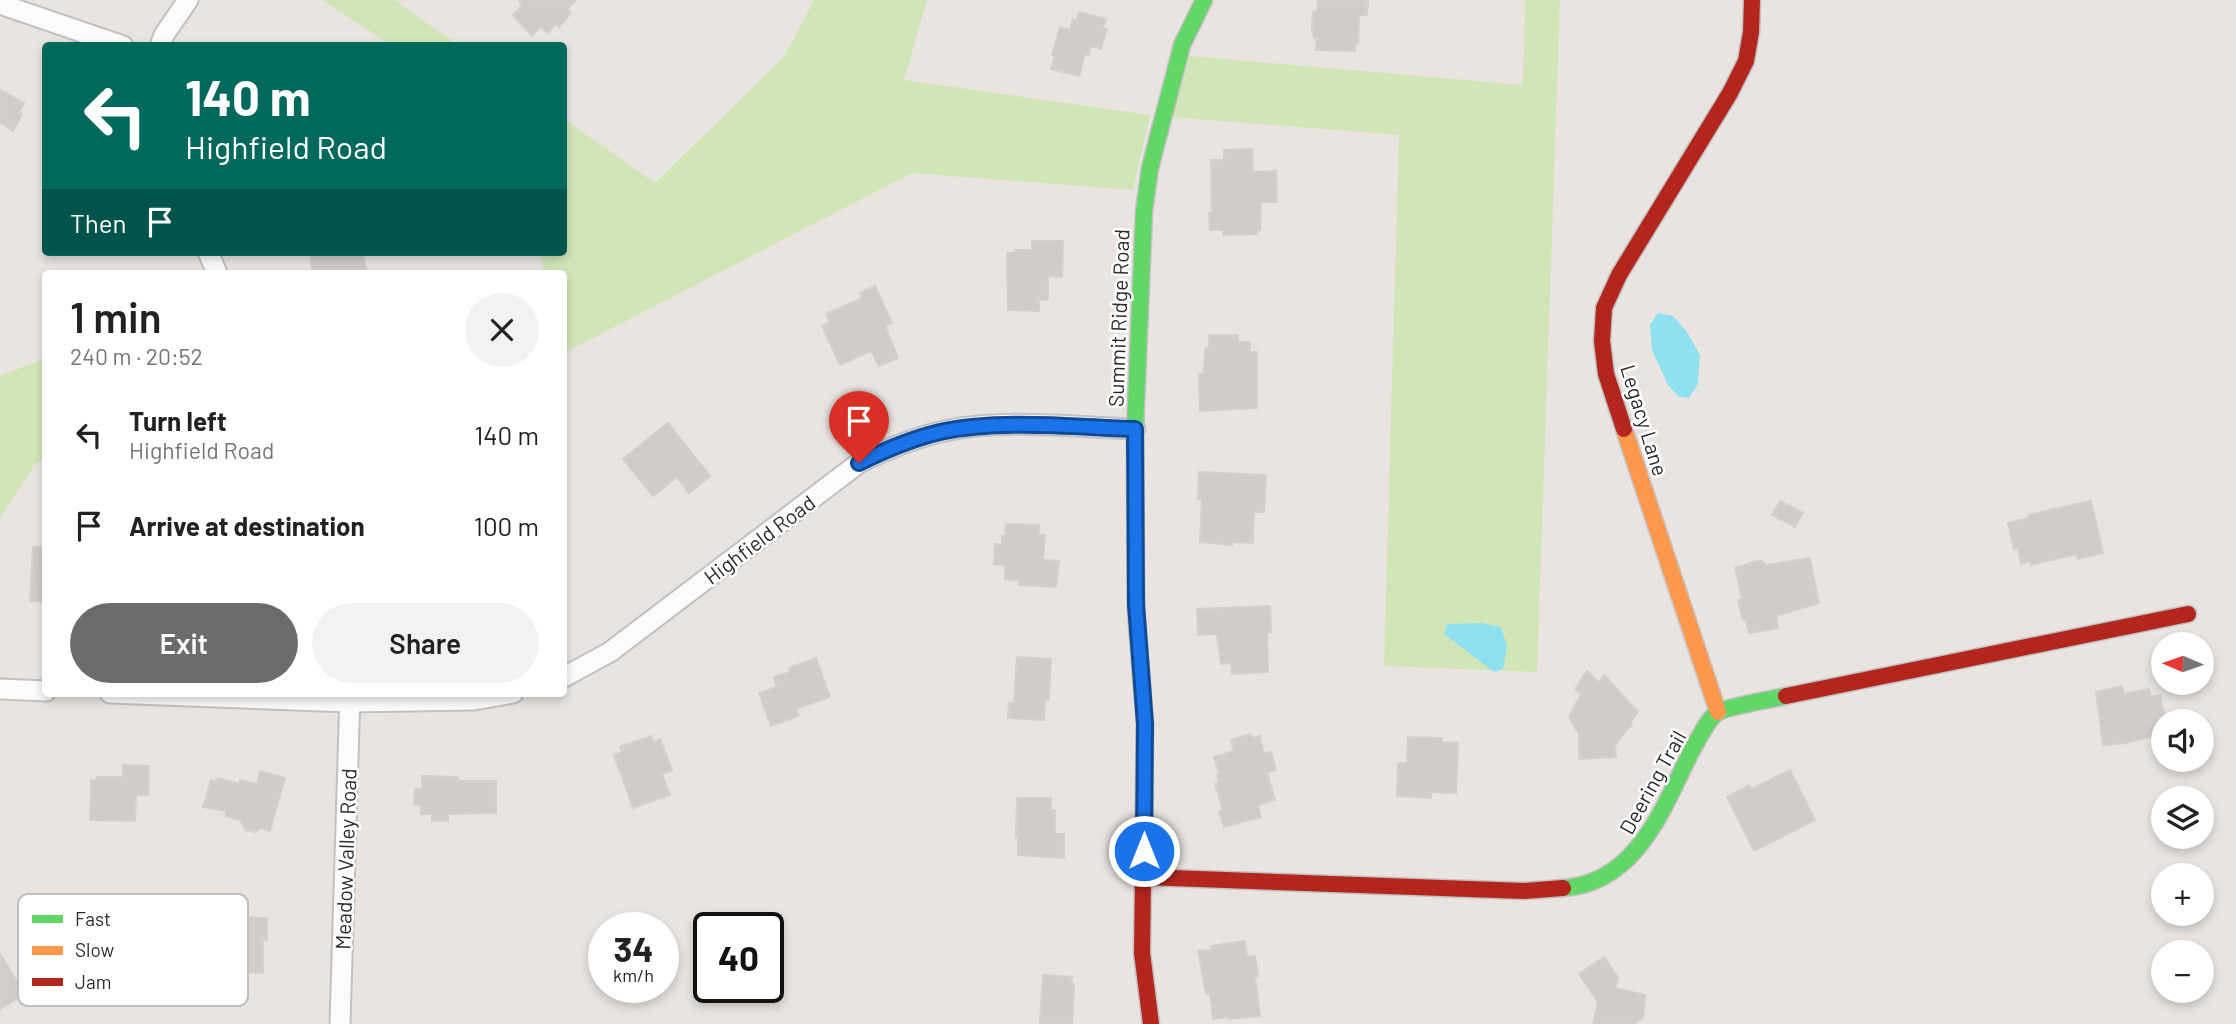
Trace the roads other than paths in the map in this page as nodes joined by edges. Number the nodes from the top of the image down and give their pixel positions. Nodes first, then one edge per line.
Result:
1 (188, 0) edge
2 (1204, 0) edge
3 (1752, 0) edge
4 (0, 4) edge
5 (111, 42) edge
6 (161, 42) edge
7 (1135, 429) junction
8 (2188, 614) dead end
9 (567, 675) edge
10 (0, 689) edge
11 (42, 691) edge
12 (349, 697) edge
13 (491, 697) edge
14 (1718, 712) junction
15 (1144, 877) junction
16 (340, 1024) edge
17 (1151, 1024) edge

1 - 6 street
2 - 7 street, Summit Ridge Road
3 - 14 street, Legacy Lane
4 - 5 street
7 - 9 street, Highfield Road
7 - 15 street, Summit Ridge Road
8 - 14 street
10 - 11 street
12 - 13 street
12 - 16 street, Meadow Valley Road
14 - 15 street, Deering Trail
15 - 17 street, Summit Ridge Road

